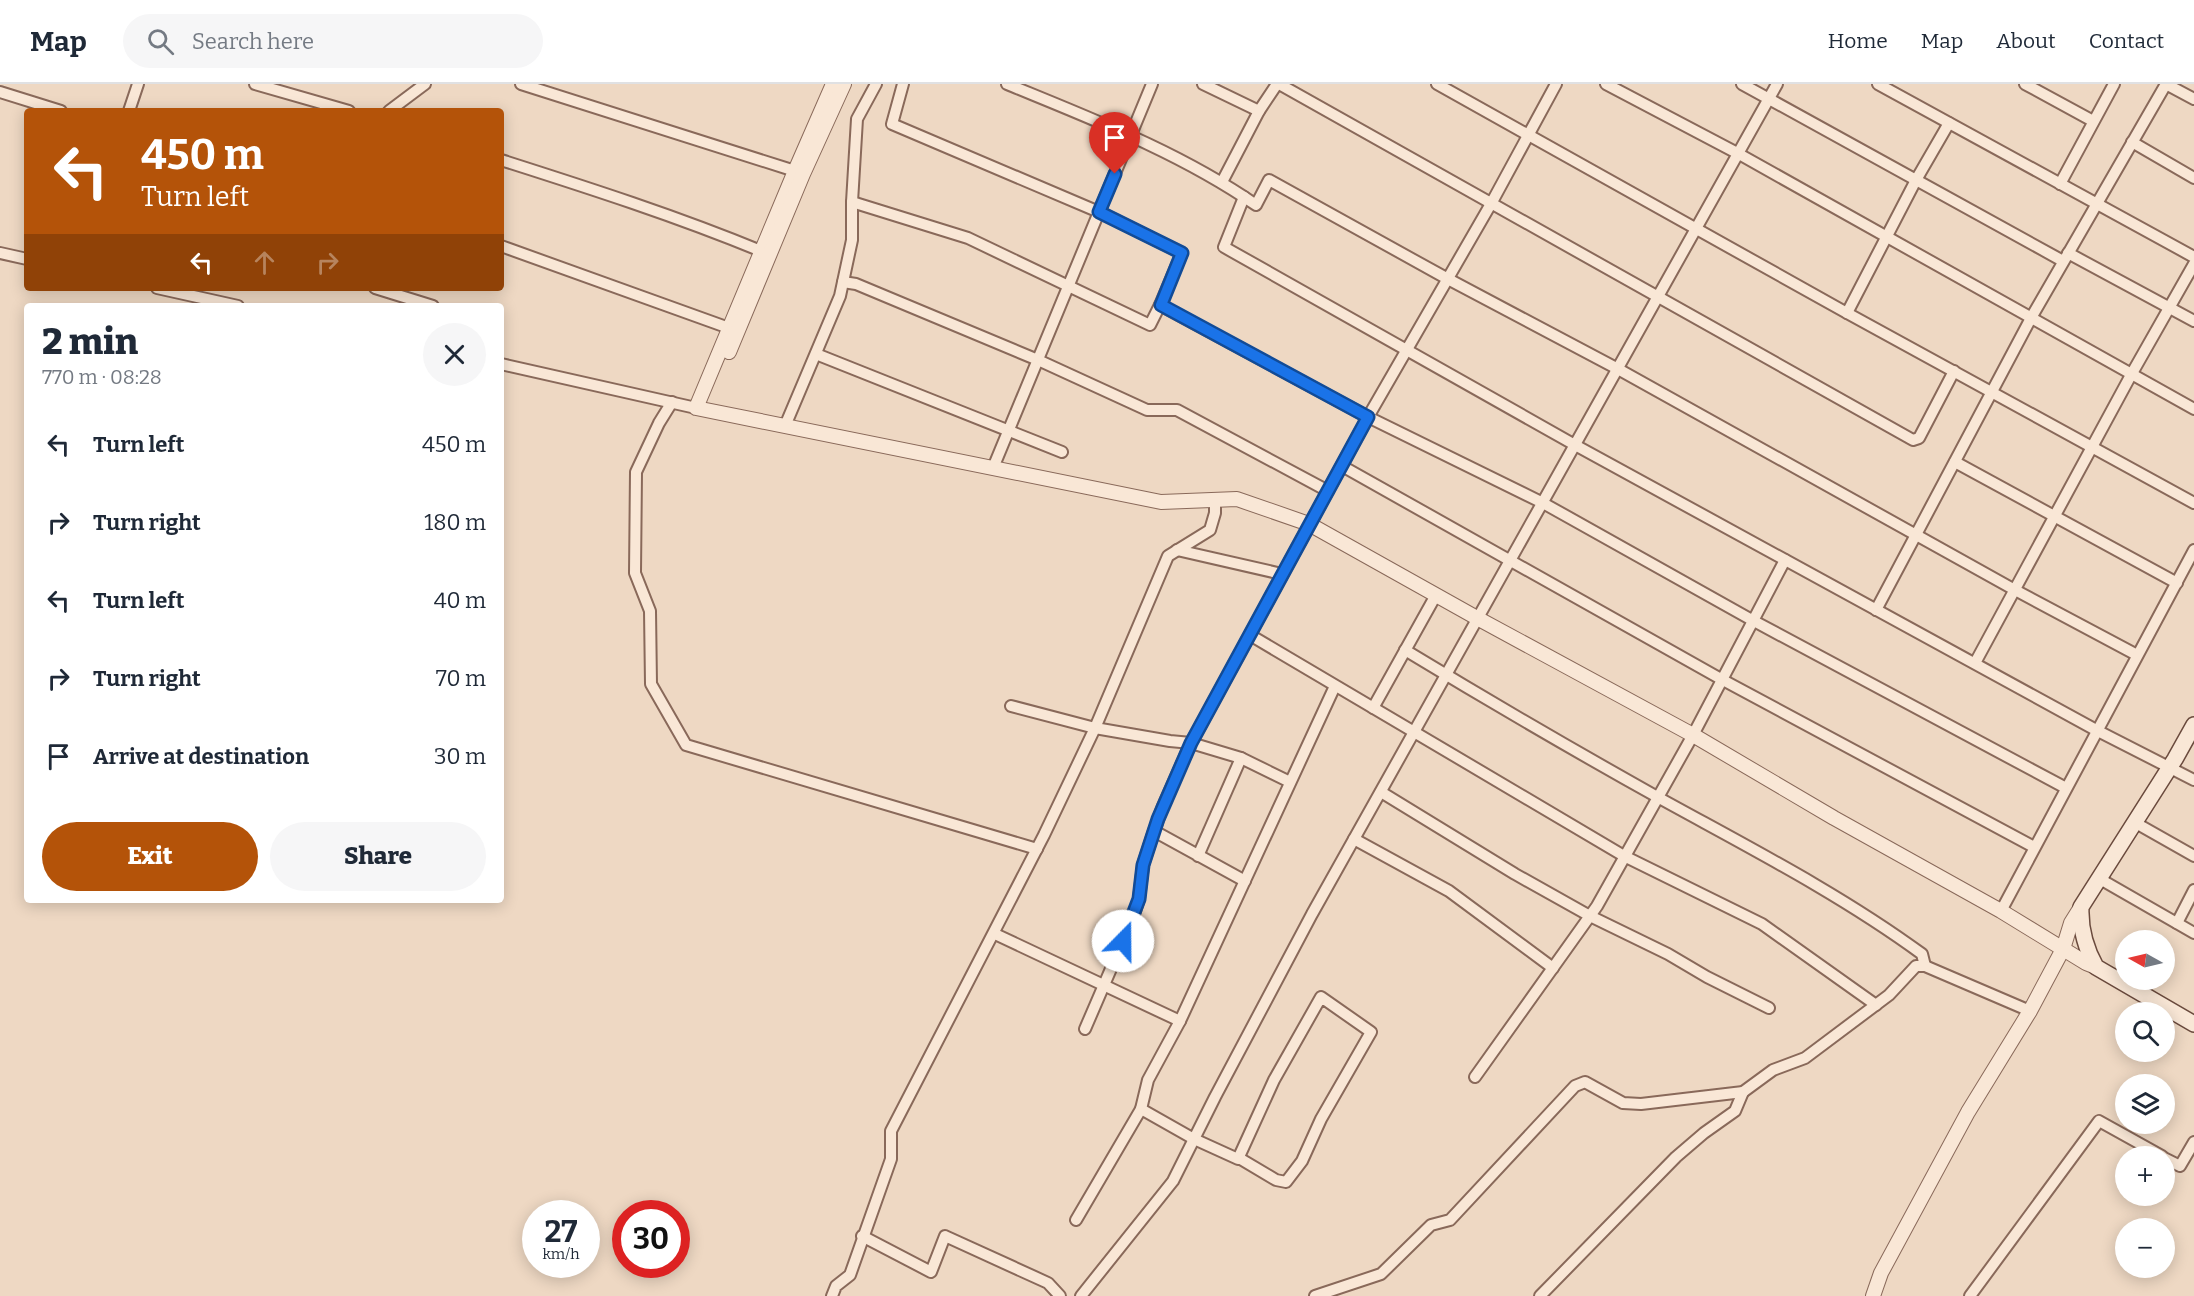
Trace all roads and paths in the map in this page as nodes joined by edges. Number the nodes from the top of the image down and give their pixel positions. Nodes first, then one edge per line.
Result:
1 (138, 84) edge
2 (255, 84) edge
3 (425, 84) edge
4 (521, 84) edge
5 (834, 84) edge
6 (844, 84) edge
7 (876, 84) edge
8 (903, 84) edge
9 (1007, 84) edge
10 (1152, 84) edge
11 (1203, 84) edge
12 (1278, 84) edge
13 (1437, 84) edge
14 (1557, 84) edge
15 (1606, 84) edge
16 (1742, 84) edge
17 (1777, 84) edge
18 (1878, 84) edge
19 (2025, 84) edge
20 (2114, 84) edge
21 (2166, 84) edge
22 (4, 90) edge
23 (1769, 99) junction
24 (2194, 99) edge
25 (53, 108) edge
26 (130, 108) edge
27 (339, 108) edge
28 (393, 108) edge
29 (1258, 111) junction
30 (2092, 121) junction
31 (1949, 123) junction
32 (1131, 135) junction
33 (1528, 135) junction
34 (2132, 142) junction
35 (1739, 154) junction
36 (504, 161) edge
37 (795, 171) junction
38 (2194, 178) edge
39 (1916, 180) junction
40 (1222, 182) junction
41 (2060, 184) junction
42 (1244, 197) junction
43 (852, 202) junction
44 (1492, 202) junction
45 (2096, 204) junction
46 (1099, 212) junction
47 (1697, 228) junction
48 (1887, 238) junction
49 (504, 247) edge
50 (761, 251) junction
51 (0, 253) edge
52 (2066, 257) junction
53 (2194, 257) edge
54 (24, 258) edge
55 (2194, 264) edge
56 (1448, 279) junction
57 (843, 282) junction
58 (1069, 286) junction
59 (170, 291) edge
60 (385, 291) edge
61 (1659, 296) junction
62 (224, 303) edge
63 (423, 303) edge
64 (1161, 305) junction
65 (2169, 308) junction
66 (1847, 313) junction
67 (2031, 318) junction
68 (2194, 321) edge
69 (729, 328) junction
70 (1406, 351) junction
71 (816, 354) junction
72 (1038, 360) junction
73 (504, 365) edge
74 (1618, 369) junction
75 (1954, 371) junction
76 (2131, 375) junction
77 (1992, 391) junction
78 (672, 402) junction
79 (701, 409) junction
80 (2194, 409) edge
81 (1368, 417) junction
82 (785, 426) junction
83 (1008, 431) junction
84 (1575, 445) junction
85 (2092, 446) junction
86 (1062, 452) dead end
87 (1955, 462) junction
88 (1342, 466) junction
89 (993, 468) junction
90 (1328, 491) junction
91 (1215, 500) junction
92 (1543, 502) junction
93 (2194, 503) edge
94 (2056, 516) junction
95 (1310, 524) junction
96 (1916, 534) junction
97 (1177, 550) junction
98 (2194, 550) edge
99 (1785, 560) junction
100 (1510, 561) junction
101 (1282, 574) junction
102 (2177, 583) junction
103 (2015, 590) junction
104 (1436, 595) junction
105 (1876, 610) junction
106 (1477, 618) junction
107 (1752, 620) junction
108 (1250, 635) junction
109 (1405, 650) junction
110 (2137, 655) junction
111 (1975, 663) junction
112 (1446, 674) junction
113 (1721, 679) junction
114 (1335, 686) junction
115 (1011, 706) dead end
116 (1373, 708) junction
117 (2194, 725) edge
118 (1095, 728) junction
119 (2096, 730) junction
120 (1414, 733) junction
121 (1693, 735) junction
122 (1191, 743) junction
123 (1240, 758) junction
124 (2169, 769) junction
125 (2194, 780) edge
126 (1290, 782) junction
127 (2066, 788) junction
128 (1381, 792) junction
129 (1657, 797) junction
130 (2134, 822) junction
131 (1154, 831) junction
132 (1354, 838) junction
133 (2034, 847) junction
134 (1037, 849) junction
135 (1198, 856) junction
136 (1624, 856) junction
137 (2194, 856) edge
138 (2100, 879) junction
139 (1245, 881) junction
140 (2194, 890) edge
141 (2081, 908) junction
142 (2001, 911) junction
143 (1590, 916) junction
144 (2177, 923) junction
145 (2194, 933) edge
146 (995, 934) junction
147 (2062, 949) junction
148 (1925, 966) junction
149 (2096, 967) junction
150 (1552, 968) junction
151 (1105, 984) junction
152 (1876, 1005) junction
153 (1769, 1008) dead end
154 (2030, 1011) junction
155 (1180, 1021) junction
156 (2194, 1024) edge
157 (1085, 1029) dead end
158 (1474, 1077) dead end
159 (1743, 1092) junction
160 (1141, 1109) junction
161 (1194, 1139) junction
162 (2194, 1142) edge
163 (2143, 1146) edge
164 (1239, 1158) junction
165 (2175, 1163) edge
166 (1076, 1220) dead end
167 (862, 1236) junction
168 (832, 1296) edge
169 (1060, 1296) edge
170 (1081, 1296) edge
171 (1315, 1296) edge
172 (1540, 1296) edge
173 (1873, 1296) edge
174 (1970, 1296) edge

1 - 26 street
2 - 27 street
3 - 28 street
4 - 37 street
5 - 37 street
6 - 79 street
7 - 43 street
8 - 46 street
9 - 32 street
10 - 32 street
11 - 29 street
12 - 29 street
12 - 44 street
13 - 33 street
14 - 33 street
15 - 35 street
16 - 23 street
17 - 23 street
18 - 31 street
19 - 30 street
20 - 30 street
21 - 24 street
21 - 34 street
22 - 25 street
23 - 35 street
23 - 39 street
29 - 40 street
30 - 41 street
31 - 39 street
31 - 41 street
32 - 40 street
32 - 46 street
33 - 44 street
33 - 47 street
34 - 38 street
34 - 45 street
35 - 47 street
35 - 48 street
36 - 50 street
37 - 50 street
39 - 48 street
39 - 52 street
40 - 42 street
41 - 45 street
42 - 56 street
42 - 70 street
43 - 57 street
43 - 58 street
44 - 56 street
44 - 61 street
45 - 52 street
45 - 53 street
46 - 58 street
46 - 64 street
47 - 61 street
47 - 66 street
48 - 66 street
48 - 67 street
49 - 69 street
50 - 69 street
51 - 54 street
52 - 65 street
52 - 67 street
55 - 65 street
56 - 70 street
56 - 74 street
57 - 71 street
57 - 72 street
58 - 64 street
58 - 72 street
59 - 62 street
60 - 63 street
61 - 74 street
61 - 75 street
64 - 81 street
65 - 68 street
65 - 76 street
66 - 75 street
67 - 76 street
67 - 77 street
69 - 79 street
70 - 81 street
70 - 84 street
71 - 82 street
71 - 83 street
72 - 83 street
72 - 90 street
73 - 78 street
74 - 84 street
74 - 96 street
75 - 77 street
76 - 80 street
76 - 85 street
77 - 85 street
77 - 87 street
78 - 79 street
78 - 134 street
79 - 82 street
81 - 88 street
81 - 92 street
82 - 89 street
83 - 86 street
83 - 89 street
84 - 92 street
84 - 99 street
85 - 93 street
85 - 94 street
87 - 94 street
87 - 96 street
88 - 90 street
88 - 100 street
89 - 91 street
90 - 95 street
91 - 95 street
91 - 97 street
92 - 100 street
92 - 107 street
94 - 102 street
94 - 103 street
95 - 101 street
95 - 104 street
96 - 103 street
96 - 105 street
97 - 101 street
97 - 118 street
98 - 102 street
99 - 105 street
99 - 107 street
100 - 106 street
100 - 113 street
101 - 108 street
102 - 110 street
103 - 110 street
103 - 111 street
104 - 106 street
104 - 109 street
105 - 111 street
106 - 112 street
106 - 121 street
107 - 113 street
107 - 127 street
108 - 114 street
108 - 122 street
109 - 112 street
109 - 116 street
110 - 119 street
111 - 119 street
112 - 120 street
112 - 129 street
113 - 121 street
113 - 133 street
114 - 116 street
114 - 126 street
115 - 118 street
116 - 120 street
117 - 124 main road
118 - 122 street
118 - 134 street
119 - 124 street
119 - 127 street
120 - 128 street
120 - 136 street
121 - 129 street
121 - 142 street
122 - 123 street
122 - 131 street
123 - 126 street
123 - 135 street
124 - 125 street
124 - 130 main road
126 - 139 street
127 - 133 street
128 - 132 street
128 - 143 street
129 - 136 street
129 - 148 street
130 - 137 street
130 - 138 main road
131 - 135 street
131 - 151 street
132 - 150 street
132 - 161 street
133 - 142 street
134 - 146 street
135 - 139 street
136 - 143 street
136 - 152 street
138 - 141 main road
138 - 144 street
139 - 155 street
140 - 144 street
141 - 147 street
141 - 149 main road
142 - 147 street
143 - 150 street
143 - 153 street
144 - 145 street
146 - 151 street
146 - 167 street
147 - 149 street
147 - 154 street
148 - 152 street
148 - 154 street
149 - 156 main road
150 - 158 street
151 - 155 street
151 - 157 street
152 - 159 street
154 - 173 street
155 - 160 street
159 - 171 street
159 - 172 street
160 - 161 street
160 - 166 street
161 - 164 street
161 - 170 street
162 - 165 street
163 - 174 street
164 - 164 street
167 - 168 street
167 - 169 street

